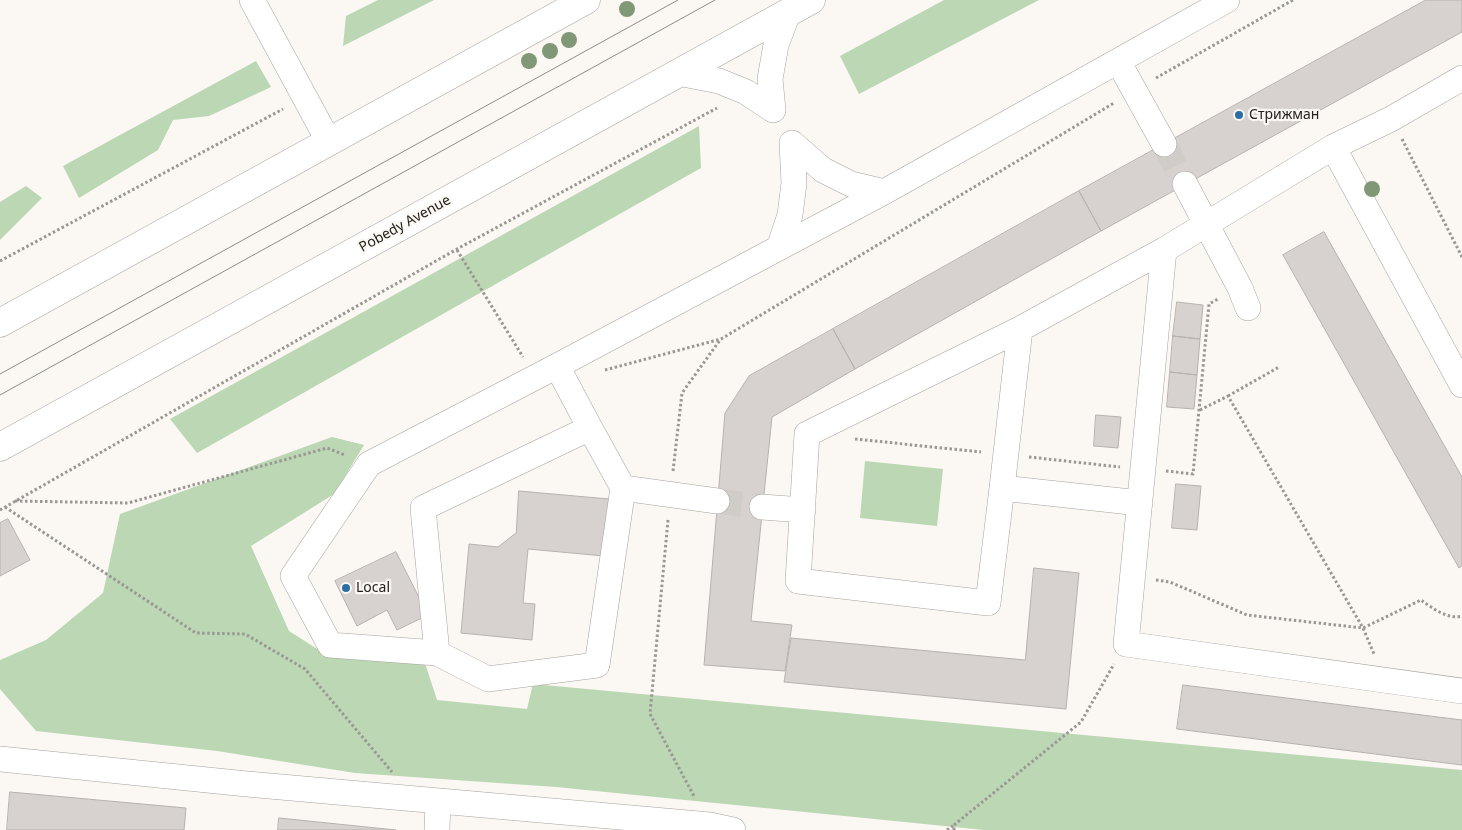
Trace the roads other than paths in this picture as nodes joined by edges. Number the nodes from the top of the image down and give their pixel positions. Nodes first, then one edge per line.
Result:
1 (252, 0) edge
2 (586, 0) edge
3 (1227, 0) edge
4 (799, 6) edge
5 (1118, 61) junction
6 (678, 73) junction
7 (1462, 78) edge
8 (773, 110) junction
9 (329, 142) junction
10 (792, 143) junction
11 (1164, 144) tunnel mouth
12 (1333, 147) junction
13 (1186, 184) tunnel mouth
14 (884, 192) junction
15 (1206, 224) junction
16 (779, 248) junction
17 (1164, 250) junction
18 (1244, 298) road end
19 (0, 323) edge
20 (1020, 329) junction
21 (546, 371) junction
22 (1462, 385) edge
23 (590, 428) junction
24 (0, 447) edge
25 (624, 488) junction
26 (1002, 488) junction
27 (718, 502) tunnel mouth
28 (1140, 503) junction
29 (762, 507) tunnel mouth
30 (803, 510) junction
31 (437, 653) junction
32 (1462, 692) edge
33 (0, 759) edge
34 (426, 800) junction
35 (722, 828) edge
36 (437, 830) edge

1 - 9 lane
2 - 9 main road
3 - 5 lane
4 - 6 main road, Pobedy Avenue
4 - 8 lane
5 - 11 lane
5 - 14 lane
6 - 8 lane
6 - 24 main road, Pobedy Avenue
7 - 12 lane
8 - 10 lane
9 - 19 main road
10 - 14 lane
10 - 16 lane
12 - 15 lane
12 - 22 lane
13 - 15 lane
14 - 16 lane
15 - 17 lane
15 - 18 lane
16 - 21 lane
17 - 20 lane
17 - 28 lane
20 - 26 lane
20 - 30 lane
21 - 23 lane
21 - 31 lane
23 - 25 lane
23 - 31 lane
25 - 27 lane
25 - 31 lane
26 - 28 lane
26 - 30 lane
28 - 32 lane
29 - 30 lane
33 - 34 lane
34 - 35 lane
34 - 36 lane

